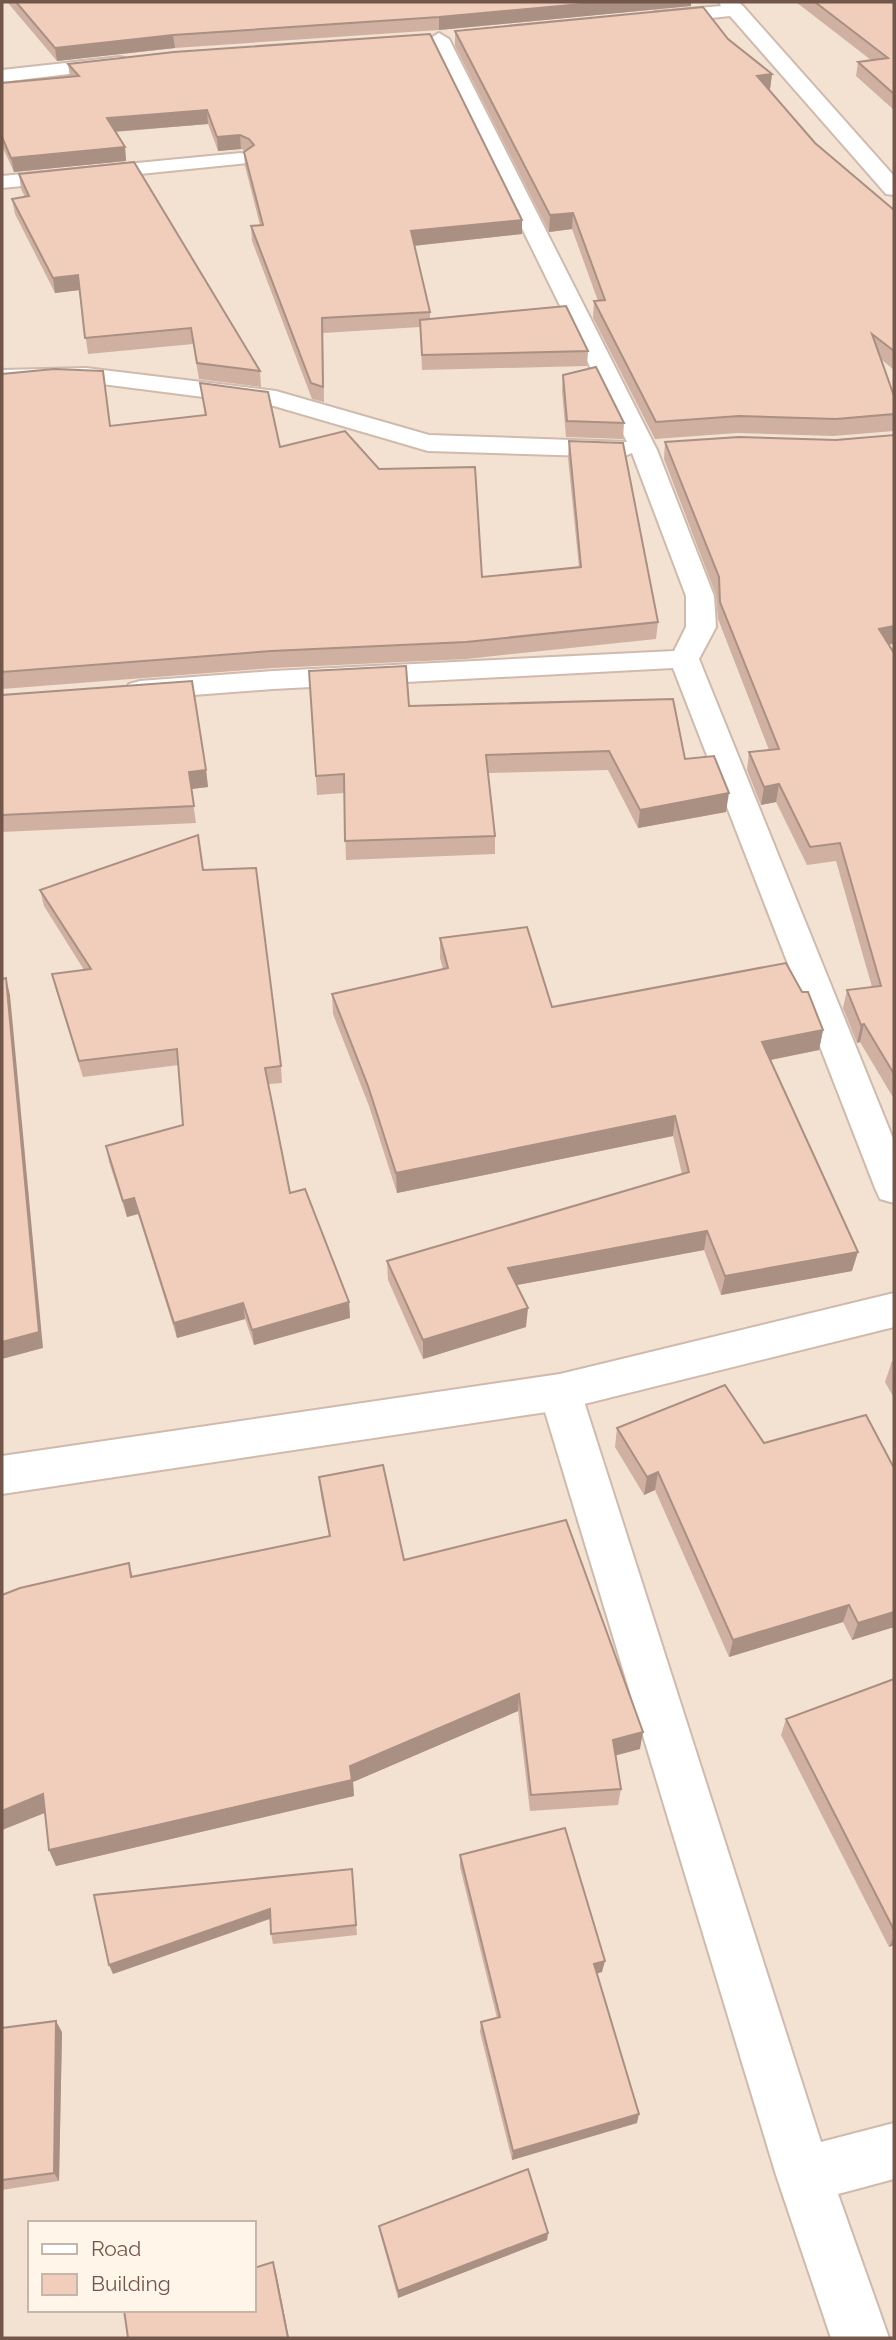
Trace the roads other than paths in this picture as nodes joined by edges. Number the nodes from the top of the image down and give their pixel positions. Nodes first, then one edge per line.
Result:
1 (732, 6) edge
2 (642, 19) edge
3 (443, 38) edge
4 (135, 61) edge
5 (2, 76) edge
6 (241, 159) edge
7 (2, 183) edge
8 (894, 190) edge
9 (2, 377) edge
10 (657, 449) junction
11 (684, 659) junction
12 (110, 692) edge
13 (894, 1188) edge
14 (894, 1310) edge
15 (560, 1392) junction
16 (2, 1475) edge
17 (894, 2151) edge
18 (804, 2175) junction
19 (860, 2338) edge

1 - 2 street
1 - 8 street
3 - 10 street
4 - 5 street
6 - 7 street
9 - 10 street
10 - 11 street
11 - 12 street
11 - 13 street
14 - 15 street
15 - 16 street
15 - 18 street
17 - 18 street
18 - 19 street

